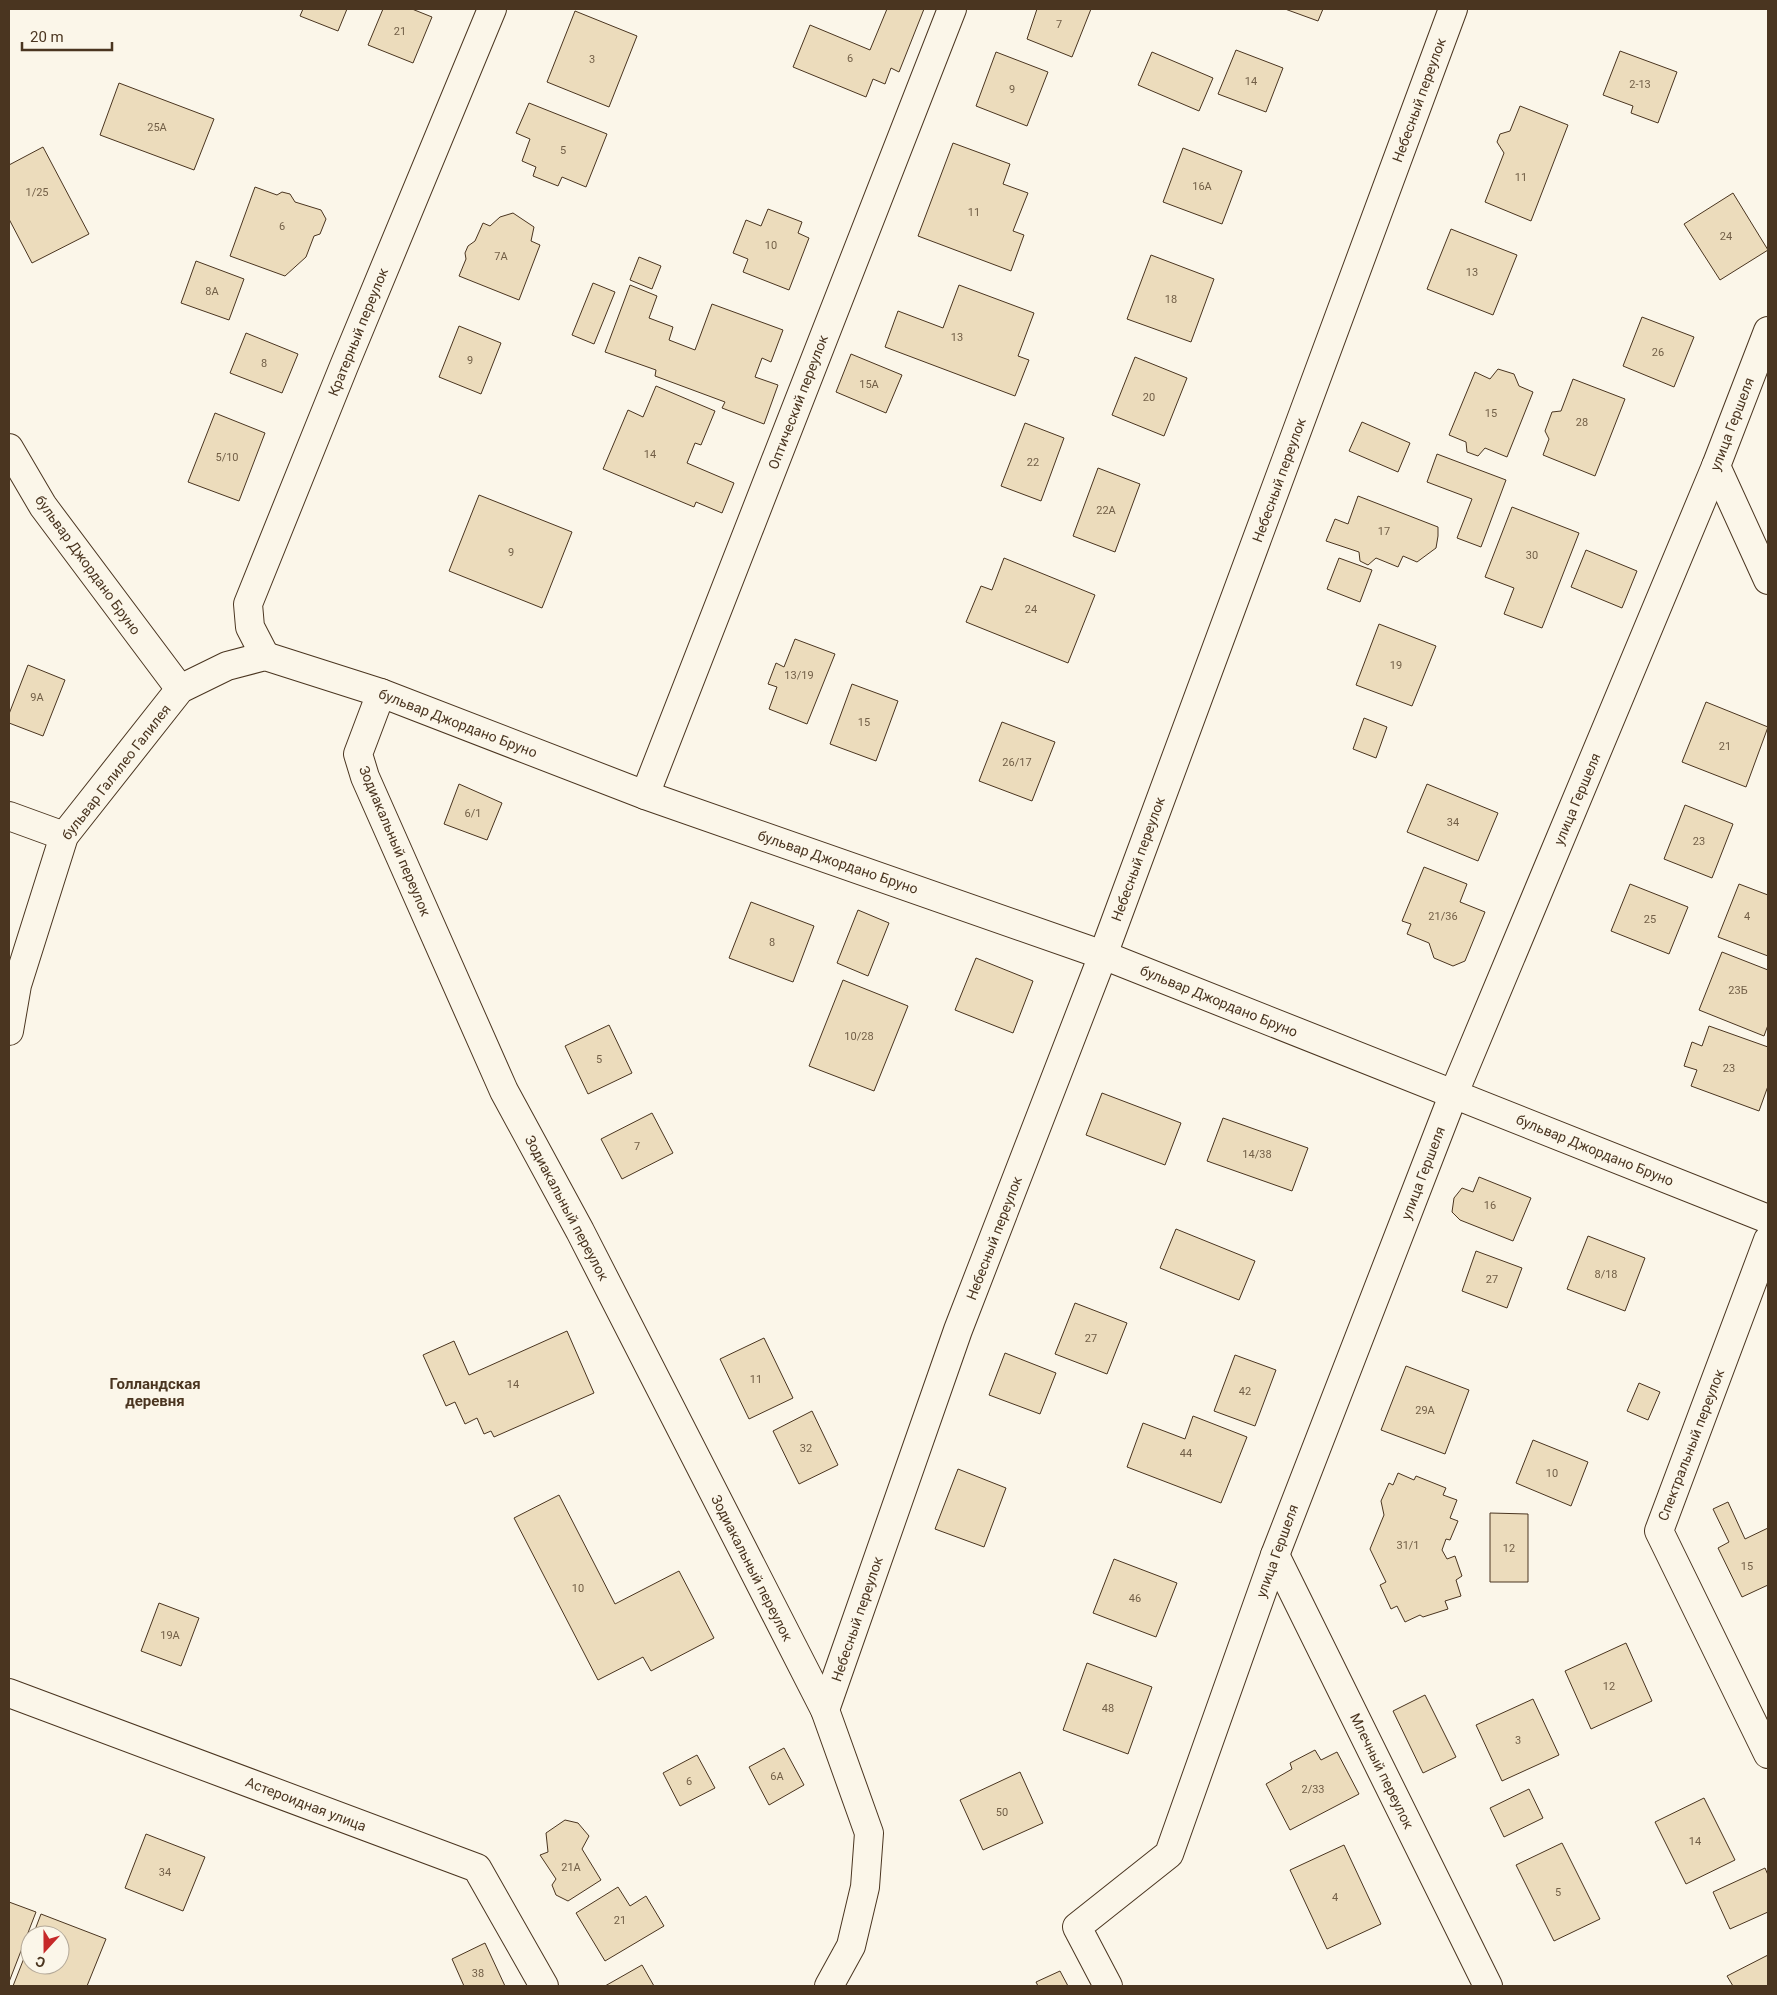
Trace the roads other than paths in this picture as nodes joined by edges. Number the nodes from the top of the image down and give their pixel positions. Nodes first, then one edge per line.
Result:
1 (492, 9) edge
2 (952, 9) edge
3 (1453, 9) edge
4 (1768, 331) edge
5 (9, 448) edge
6 (1716, 466) junction
7 (1768, 580) edge
8 (265, 656) junction
9 (180, 689) junction
10 (381, 693) junction
11 (645, 795) junction
12 (9, 816) edge
13 (64, 836) junction
14 (1103, 955) junction
15 (9, 1031) edge
16 (1454, 1093) junction
17 (1768, 1219) edge
18 (1768, 1240) edge
19 (1275, 1555) junction
20 (9, 1693) edge
21 (825, 1710) junction
22 (1768, 1754) edge
23 (544, 1986) edge
24 (829, 1986) edge
25 (1108, 1986) edge
26 (1488, 1986) edge

1 - 8 street, Кратерный переулок
2 - 11 street, Оптический переулок
3 - 14 street, Небесный переулок
4 - 6 street, улица Гершеля
5 - 9 street, бульвар Джордано Бруно
6 - 7 street
6 - 16 street, улица Гершеля
8 - 9 street
8 - 10 street, бульвар Джордано Бруно
9 - 13 street, бульвар Галилео Галилея
10 - 11 street, бульвар Джордано Бруно
10 - 21 street, Зодиакальный переулок
11 - 14 street, бульвар Джордано Бруно
12 - 13 street
13 - 15 street, бульвар Галилео Галилея
14 - 16 street, бульвар Джордано Бруно
14 - 21 street, Небесный переулок
16 - 17 street, бульвар Джордано Бруно
16 - 19 street, улица Гершеля
18 - 22 street, Спектральный переулок
19 - 25 street, улица Гершеля
19 - 26 street, Млечный переулок
20 - 23 street, Астероидная улица
21 - 24 street, Зодиакальный переулок

